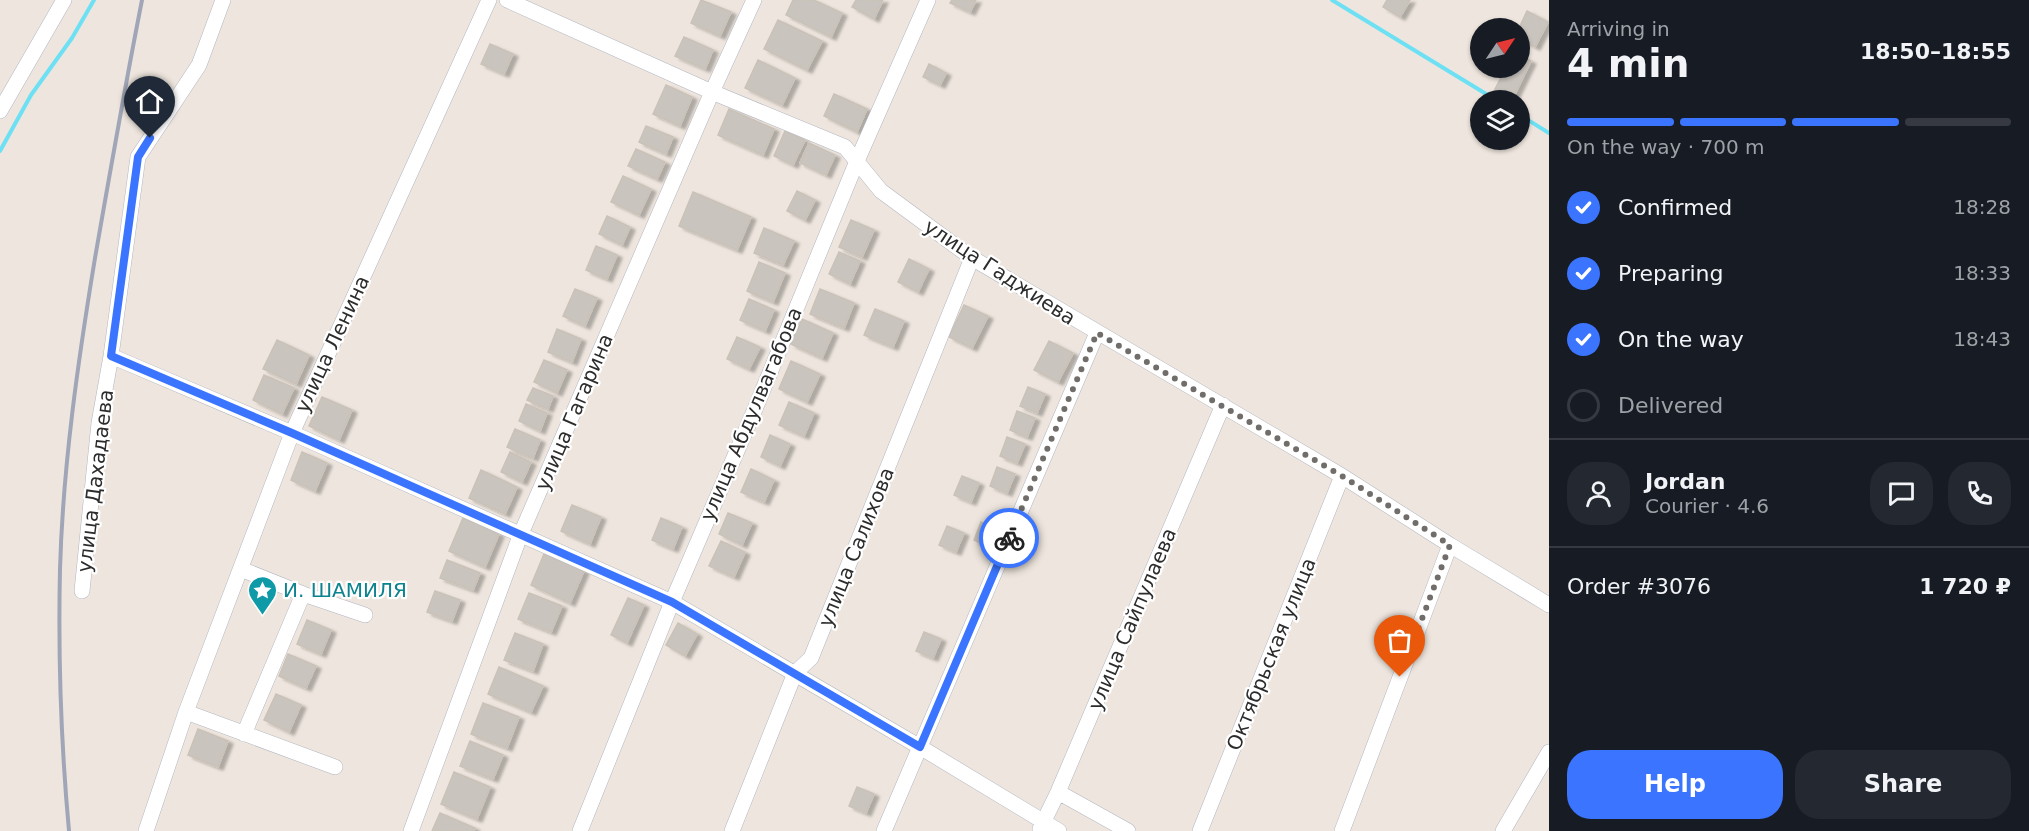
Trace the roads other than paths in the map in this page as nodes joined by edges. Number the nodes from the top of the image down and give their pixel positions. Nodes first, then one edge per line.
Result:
1 (64, 0) edge
2 (223, 0) edge
3 (489, 0) edge
4 (507, 0) edge
5 (754, 0) edge
6 (928, 0) edge
7 (712, 92) junction
8 (0, 111) edge
9 (856, 161) junction
10 (972, 258) junction
11 (1097, 333) junction
12 (111, 356) junction
13 (1223, 405) junction
14 (292, 433) junction
15 (1342, 476) junction
16 (520, 536) junction
17 (1450, 545) junction
18 (241, 569) junction
19 (82, 591) dead end
20 (303, 594) junction
21 (672, 602) junction
22 (1549, 605) edge
23 (365, 615) dead end
24 (795, 673) junction
25 (186, 712) junction
26 (244, 734) junction
27 (920, 747) junction
28 (1549, 752) edge
29 (335, 767) dead end
30 (1058, 792) junction
31 (1041, 826) edge
32 (146, 831) edge
33 (411, 831) edge
34 (580, 831) edge
35 (732, 831) edge
36 (884, 831) edge
37 (1059, 831) edge
38 (1128, 831) edge
39 (1200, 831) edge
40 (1342, 831) edge
41 (1503, 831) edge

1 - 8 street
2 - 12 street, улица Дахадаева
3 - 14 street, улица Ленина
4 - 7 street, улица Гаджиева
5 - 7 street, улица Гагарина
6 - 9 street, улица Абдулвагабова
7 - 9 street, улица Гаджиева
7 - 16 street, улица Гагарина
9 - 10 street, улица Гаджиева
9 - 21 street, улица Абдулвагабова
10 - 11 street, улица Гаджиева
10 - 24 street, улица Салихова
11 - 13 street, улица Гаджиева
11 - 27 street
12 - 14 street
12 - 19 street, улица Дахадаева
13 - 15 street, улица Гаджиева
13 - 30 street, улица Сайпулаева
14 - 16 street
14 - 18 street, улица Ленина
15 - 17 street, улица Гаджиева
15 - 39 street, Октябрьская улица
16 - 21 street
16 - 33 street, улица Гагарина
17 - 22 street, улица Гаджиева
17 - 40 street
18 - 20 street
18 - 25 street, улица Ленина
20 - 23 street
20 - 26 street
21 - 24 street
21 - 34 street, улица Абдулвагабова
24 - 27 street
24 - 35 street, улица Салихова
25 - 26 street
25 - 32 street, улица Ленина
26 - 29 street
27 - 31 street
27 - 36 street
28 - 41 street
30 - 31 street, улица Сайпулаева
30 - 38 street
31 - 37 street

